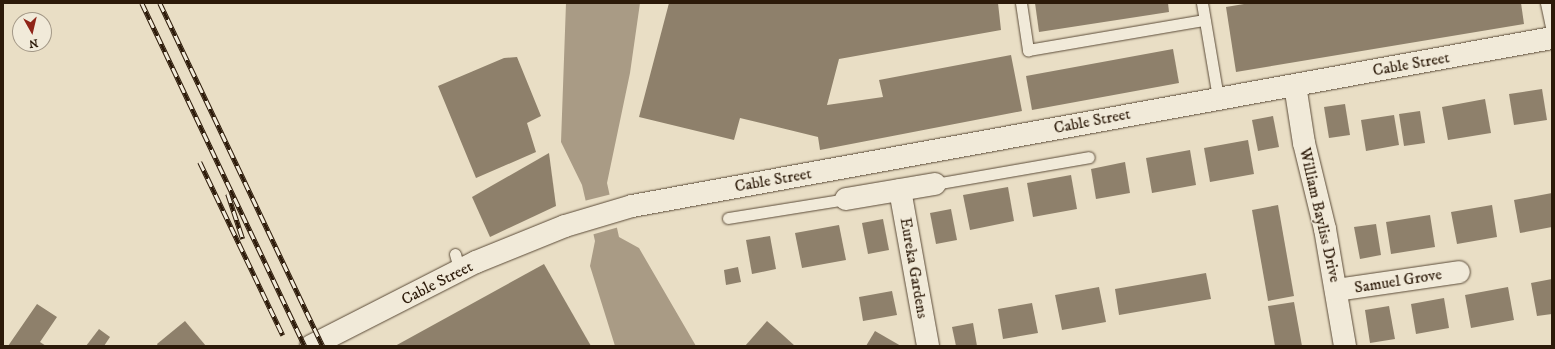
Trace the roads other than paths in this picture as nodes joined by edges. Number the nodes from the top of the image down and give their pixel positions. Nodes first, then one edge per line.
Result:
1 (1021, 3) edge
2 (1202, 3) edge
3 (1546, 3) edge
4 (1204, 20) junction
5 (1552, 32) edge
6 (1552, 38) edge
7 (1295, 84) junction
8 (1218, 98) junction
9 (1089, 158) dead end
10 (935, 184) joint
11 (900, 190) junction
12 (846, 199) joint
13 (728, 218) dead end
14 (1459, 272) dead end
15 (1336, 290) junction
16 (311, 346) edge
17 (928, 346) edge
18 (1345, 346) edge

1 - 4 lane
2 - 4 lane
3 - 5 lane
4 - 8 lane
6 - 7 street, Cable Street
7 - 8 street, Cable Street
7 - 15 street, William Bayliss Drive
8 - 16 street, Cable Street
9 - 10 lane
10 - 11 street
11 - 12 street
11 - 17 street, Eureka Gardens
12 - 13 lane
14 - 15 street, Samuel Grove
15 - 18 street, William Bayliss Drive

